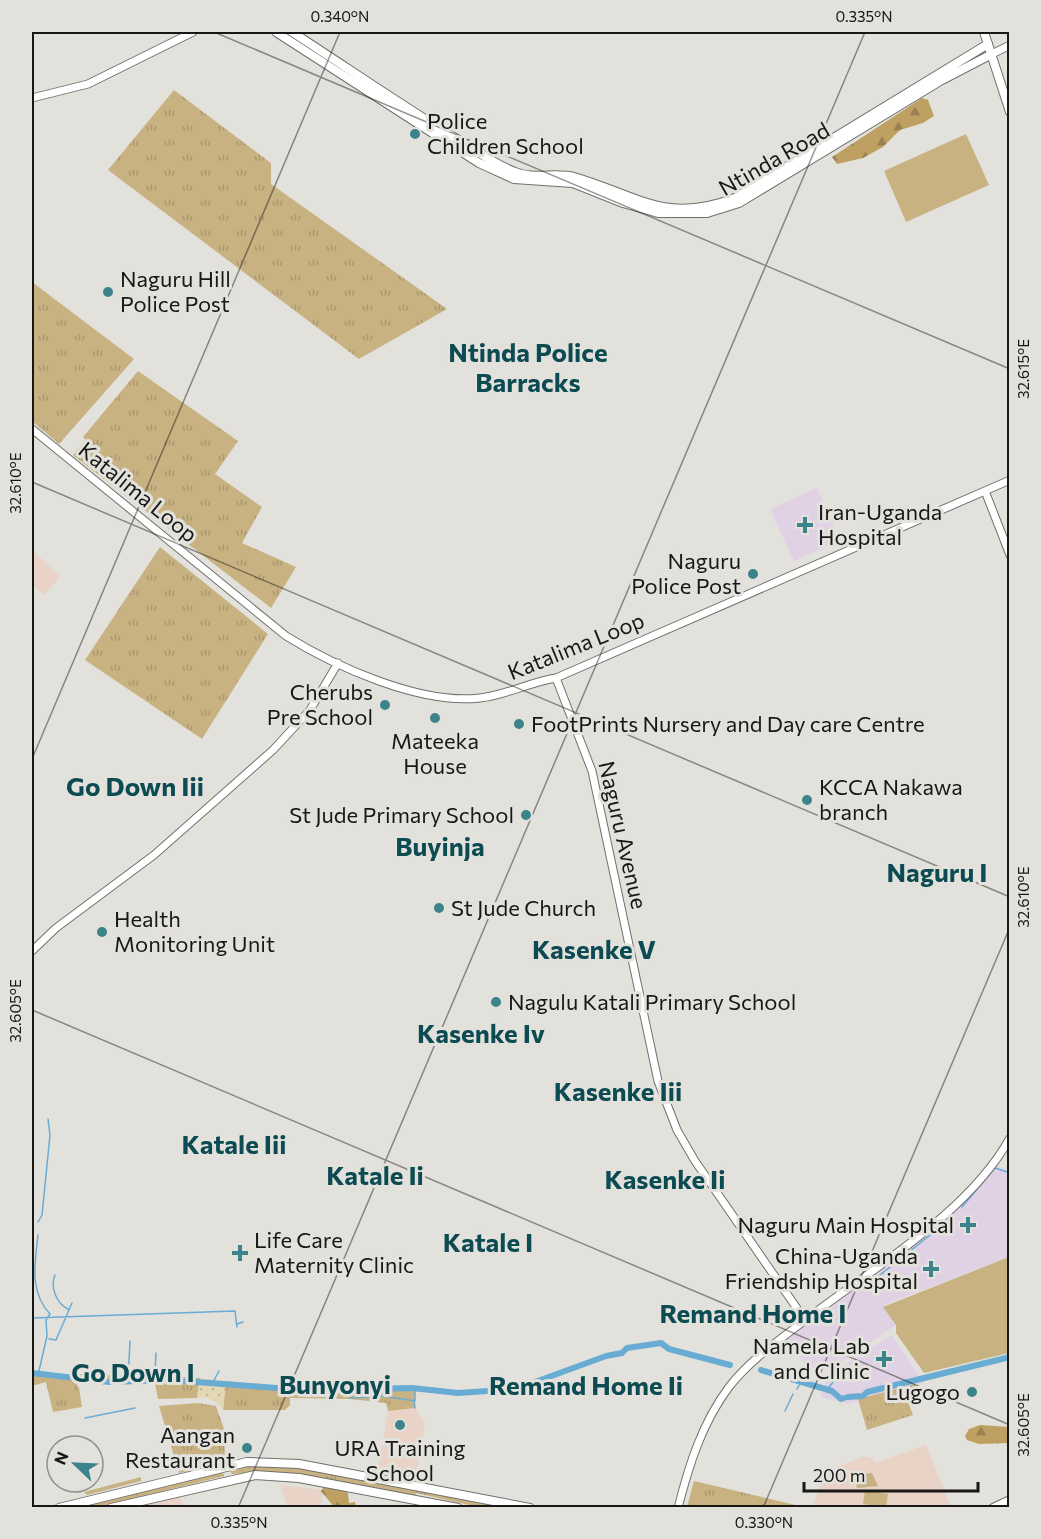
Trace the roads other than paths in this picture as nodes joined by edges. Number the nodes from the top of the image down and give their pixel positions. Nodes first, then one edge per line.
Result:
1 (193, 32) edge
2 (276, 32) edge
3 (292, 32) edge
4 (984, 32) edge
5 (988, 44) junction
6 (1010, 45) edge
7 (992, 54) junction
8 (32, 98) edge
9 (1010, 112) edge
10 (32, 429) edge
11 (1010, 480) edge
12 (985, 491) junction
13 (1010, 555) edge
14 (338, 663) junction
15 (556, 678) junction
16 (32, 951) edge
17 (1010, 1138) edge
18 (805, 1320) junction
19 (1010, 1500) edge
20 (996, 1507) edge
21 (59, 1508) edge
22 (111, 1508) edge
23 (458, 1508) edge
24 (530, 1508) edge
25 (678, 1508) edge

1 - 8 street
2 - 7 main road, Ntinda Road
3 - 5 main road, Ntinda Road
4 - 5 main road
5 - 7 main road
6 - 7 street
7 - 9 main road
10 - 14 street, Katalima Loop
11 - 12 street, Katalima Loop
12 - 13 street
12 - 15 street, Katalima Loop
14 - 15 street, Katalima Loop
14 - 16 street
15 - 18 street, Naguru Avenue
17 - 18 street
18 - 25 street
19 - 20 main road
21 - 24 main road
22 - 23 main road

